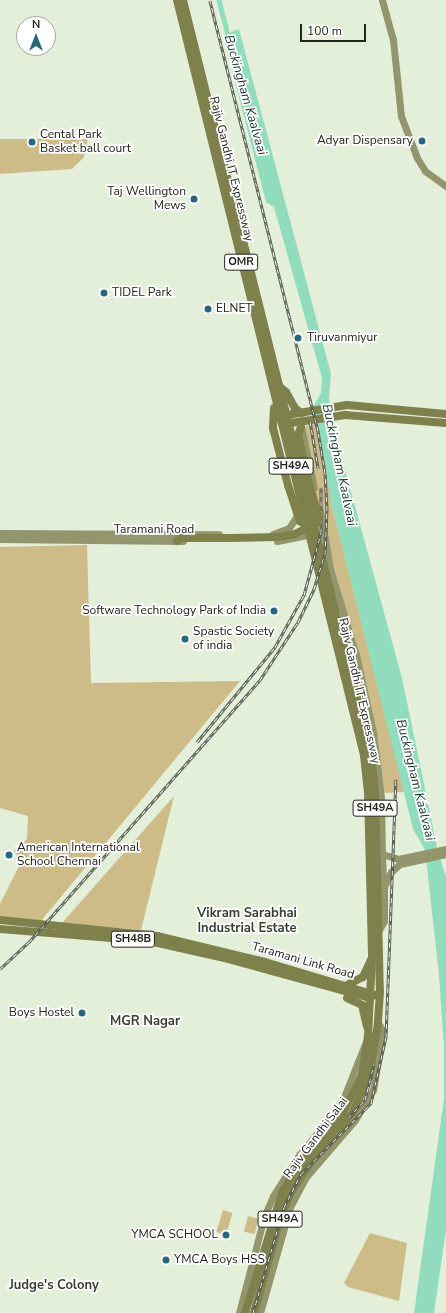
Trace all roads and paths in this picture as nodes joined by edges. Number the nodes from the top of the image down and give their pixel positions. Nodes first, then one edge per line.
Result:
1 (177, 0) edge
2 (183, 0) edge
3 (382, 0) edge
4 (446, 186) edge
5 (279, 386) junction
6 (446, 414) edge
7 (281, 418) junction
8 (301, 420) junction
9 (446, 424) edge
10 (298, 435) junction
11 (302, 465) junction
12 (302, 507) junction
13 (294, 523) junction
14 (310, 532) junction
15 (0, 533) edge
16 (297, 538) junction
17 (0, 539) edge
18 (177, 541) junction
19 (342, 623) junction
20 (338, 635) junction
21 (341, 649) junction
22 (375, 792) junction
23 (381, 798) junction
24 (446, 849) edge
25 (382, 854) junction
26 (446, 854) edge
27 (401, 861) junction
28 (384, 893) junction
29 (0, 920) edge
30 (0, 929) edge
31 (379, 930) junction
32 (372, 957) junction
33 (347, 985) junction
34 (339, 991) junction
35 (371, 995) junction
36 (380, 1001) junction
37 (378, 1023) junction
38 (368, 1033) junction
39 (314, 1142) junction
40 (301, 1182) junction
41 (239, 1313) edge
42 (245, 1313) edge
43 (254, 1313) edge
44 (260, 1313) edge

1 - 7 main road, Rajiv Gandhi IT Expressway / OMR
2 - 5 main road, Rajiv Gandhi IT Expressway / OMR
3 - 4 street
5 - 7 main road, Rajiv Gandhi IT Expressway / OMR
5 - 8 main road
6 - 8 main road
7 - 8 main road
7 - 10 main road
7 - 11 main road, SH49A
7 - 12 main road, Rajiv Gandhi IT Expressway / SH49A
7 - 14 main road, bridge
8 - 9 main road
8 - 10 main road
8 - 19 street
10 - 11 main road
11 - 14 main road, bridge
11 - 19 main road
12 - 13 street
12 - 14 main road, Rajiv Gandhi IT Expressway
13 - 15 street, Taramani Road
13 - 16 street
14 - 16 street, Taramani Road
14 - 18 main road, bridge
14 - 20 main road, Rajiv Gandhi IT Expressway / SH49A
16 - 18 street, Taramani Road
17 - 18 street, Taramani Road
19 - 20 main road, SH49A
19 - 23 street
20 - 21 main road, Rajiv Gandhi IT Expressway / SH49A
21 - 22 main road, SH49A
21 - 32 main road, Rajiv Gandhi IT Expressway / SH49A
22 - 23 street
22 - 31 main road, SH49A
23 - 25 street
24 - 27 street
25 - 27 street
25 - 28 street
26 - 27 street
27 - 28 street
28 - 31 street
29 - 33 main road, Taramani Link Road / SH48B
30 - 34 main road, Taramani Link Road / SH48B
31 - 36 main road, SH49A
32 - 33 main road
32 - 35 main road, Rajiv Gandhi IT Expressway / SH49A
33 - 35 main road, Taramani Link Road / SH48B
34 - 35 main road, Taramani Link Road / SH48B
34 - 38 main road, SH48B
35 - 36 main road
35 - 38 main road, Rajiv Gandhi Salai / SH49A
36 - 37 main road, Rajiv Gandhi Salai / SH49A
37 - 40 main road, Rajiv Gandhi Salai / SH49A
37 - 40 street
38 - 39 main road, Rajiv Gandhi Salai / SH49A
39 - 41 street
39 - 42 main road, Rajiv Gandhi Salai / SH49A
40 - 43 main road, Rajiv Gandhi Salai / SH49A
40 - 44 street

